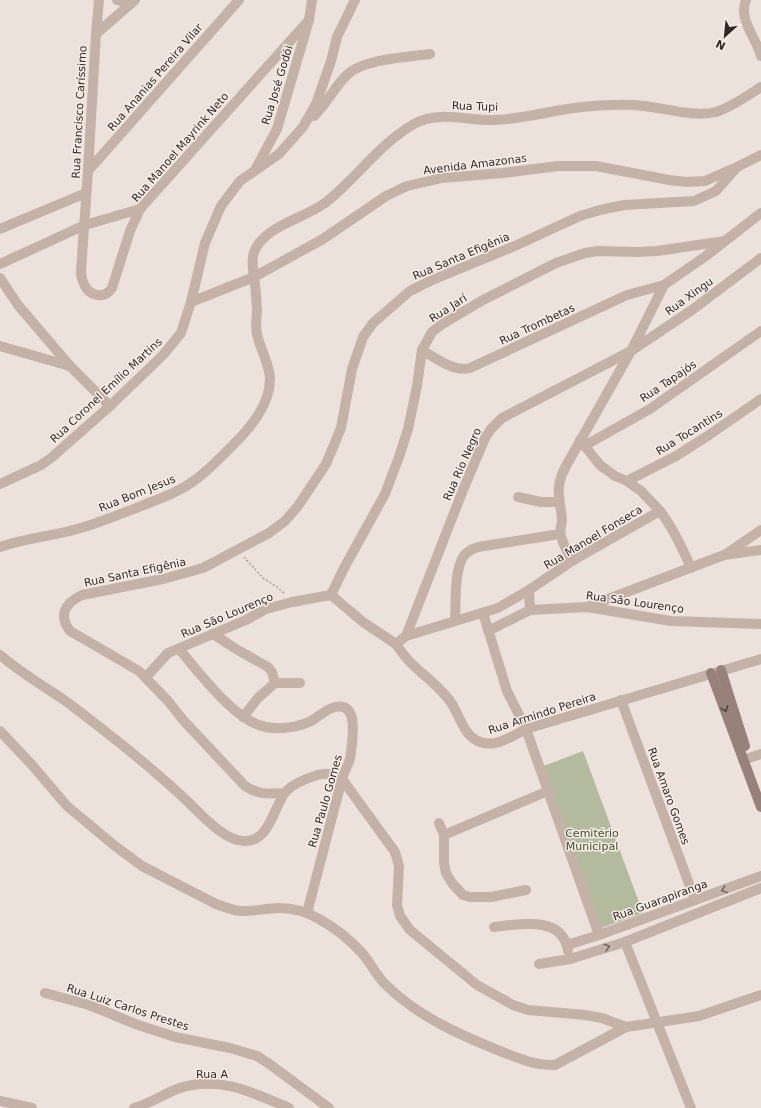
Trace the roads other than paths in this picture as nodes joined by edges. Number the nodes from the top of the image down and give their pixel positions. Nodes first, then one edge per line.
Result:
1 (99, 0) edge
2 (117, 0) edge
3 (239, 0) edge
4 (312, 0) edge
5 (355, 0) edge
6 (746, 0) edge
7 (133, 2) edge
8 (309, 20) junction
9 (96, 34) junction
10 (430, 54) dead end
11 (761, 56) edge
12 (761, 87) edge
13 (303, 127) junction
14 (761, 155) edge
15 (737, 167) junction
16 (88, 171) junction
17 (253, 173) junction
18 (86, 193) junction
19 (140, 209) junction
20 (761, 213) edge
21 (84, 224) junction
22 (0, 229) edge
23 (725, 241) junction
24 (761, 258) edge
25 (0, 264) edge
26 (254, 277) junction
27 (0, 278) edge
28 (664, 285) junction
29 (190, 302) junction
30 (761, 331) edge
31 (0, 346) edge
32 (422, 350) junction
33 (631, 351) junction
34 (70, 366) junction
35 (760, 403) edge
36 (110, 406) junction
37 (582, 443) junction
38 (627, 481) junction
39 (0, 484) edge
40 (518, 497) dead end
41 (558, 502) junction
42 (660, 510) junction
43 (761, 530) edge
44 (560, 534) junction
45 (0, 547) edge
46 (761, 550) edge
47 (724, 556) junction
48 (572, 561) junction
49 (691, 568) junction
50 (528, 590) junction
51 (331, 595) junction
52 (587, 607) junction
53 (530, 610) junction
54 (483, 613) junction
55 (455, 620) junction
56 (761, 624) edge
57 (488, 631) junction
58 (213, 634) junction
59 (406, 636) junction
60 (396, 644) junction
61 (179, 649) junction
62 (0, 655) edge
63 (761, 659) edge
64 (716, 671) junction
65 (146, 677) junction
66 (275, 683) junction
67 (300, 683) dead end
68 (621, 700) junction
69 (243, 717) junction
70 (526, 729) junction
71 (0, 731) edge
72 (761, 754) edge
73 (746, 759) junction
74 (342, 779) junction
75 (548, 791) junction
76 (284, 793) junction
77 (761, 793) edge
78 (761, 807) edge
79 (439, 824) dead end
80 (444, 835) junction
81 (761, 876) edge
82 (761, 888) edge
83 (526, 890) dead end
84 (695, 900) junction
85 (307, 913) junction
86 (494, 927) dead end
87 (600, 935) junction
88 (625, 942) junction
89 (568, 945) junction
90 (570, 959) junction
91 (539, 964) dead end
92 (45, 993) dead end
93 (761, 995) edge
94 (657, 1022) junction
95 (626, 1027) junction
96 (0, 1101) edge
97 (32, 1108) edge
98 (134, 1108) edge
99 (289, 1108) edge
100 (329, 1108) edge
101 (691, 1108) edge

1 - 9 street, Rua Francisco Caríssimo
2 - 7 street
3 - 16 street, Rua Ananias Pereira Vilar
4 - 8 street, Rua José Godói
5 - 13 street, Rua Coronel Emílio Martins
6 - 11 street
7 - 9 street
8 - 17 street, Rua José Godói
8 - 19 street, Rua Manoel Mayrink Neto
9 - 16 street, Rua Francisco Caríssimo
10 - 13 street
12 - 26 street, Rua Tupi
13 - 17 street, Rua Coronel Emílio Martins
14 - 15 street, Avenida Amazonas
15 - 26 street, Avenida Amazonas
15 - 65 street, Rua Santa Efigênia
16 - 18 street, Rua Francisco Caríssimo
17 - 29 street, Rua Coronel Emílio Martins
18 - 21 street, Rua Francisco Caríssimo
18 - 22 street
19 - 21 street
19 - 21 street, Rua Manoel Mayrink Neto
20 - 23 street
21 - 25 street
23 - 28 street
23 - 32 street, Rua Jarí
24 - 33 street, Rua Xingu
26 - 29 street, Avenida Amazonas
26 - 45 street, Rua Bom Jesus
27 - 34 street
28 - 32 street, Rua Trombetas
28 - 33 street
29 - 36 street, Rua Coronel Emílio Martins
30 - 37 street, Rua Tapajós
31 - 34 street
32 - 51 street, Rua Jarí
33 - 37 street
33 - 59 street, Rua Rio Negro
34 - 36 street
35 - 38 street, Rua Tocantins
36 - 39 street, Rua Coronel Emílio Martins
37 - 38 street, Rua Manoel Fonseca
37 - 41 street
38 - 42 street, Rua Manoel Fonseca
40 - 41 street
41 - 44 street
42 - 48 street, Rua Manoel Fonseca
42 - 49 street
43 - 47 street
44 - 48 street
44 - 55 street
46 - 47 street
47 - 49 street
48 - 50 street, Rua Manoel Fonseca
49 - 52 street
50 - 53 street
50 - 54 street, Rua Manoel Fonseca
51 - 58 street, Rua São Lourenço
51 - 60 street
52 - 53 street, Rua São Lourenço
52 - 56 street, Rua São Lourenço
53 - 57 street
54 - 55 street
54 - 57 street
55 - 59 street
57 - 70 street
58 - 61 street, Rua São Lourenço
58 - 66 street
59 - 60 street
60 - 70 street, Rua Armindo Pereira
61 - 65 street, Rua São Lourenço
61 - 69 street, Rua Paulo Gomes
62 - 76 street
63 - 64 street, Rua Armindo Pereira
64 - 68 street, Rua Armindo Pereira
64 - 73 street
65 - 76 street, Rua Santa Efigênia
66 - 67 street
66 - 69 street
68 - 70 street, Rua Armindo Pereira
68 - 84 street, Rua Amaro Gomes
69 - 74 street, Rua Paulo Gomes
70 - 75 street
71 - 85 street
72 - 73 street
73 - 77 street
73 - 78 street
74 - 76 street
74 - 85 street, Rua Paulo Gomes
74 - 95 street
75 - 80 street
75 - 87 street
79 - 80 street
80 - 83 street
81 -> 84 street, Rua Guarapiranga
82 - 88 street
84 - 87 street, Rua Guarapiranga
85 - 95 street
86 - 89 street
87 - 89 street, Rua Guarapiranga
90 -> 88 street
88 - 94 street
89 - 90 street
90 - 91 street
92 - 100 street, Rua Luiz Carlos Prestes
93 - 94 street
94 - 95 street
94 - 101 street
96 - 97 street
98 - 99 street, Rua A

